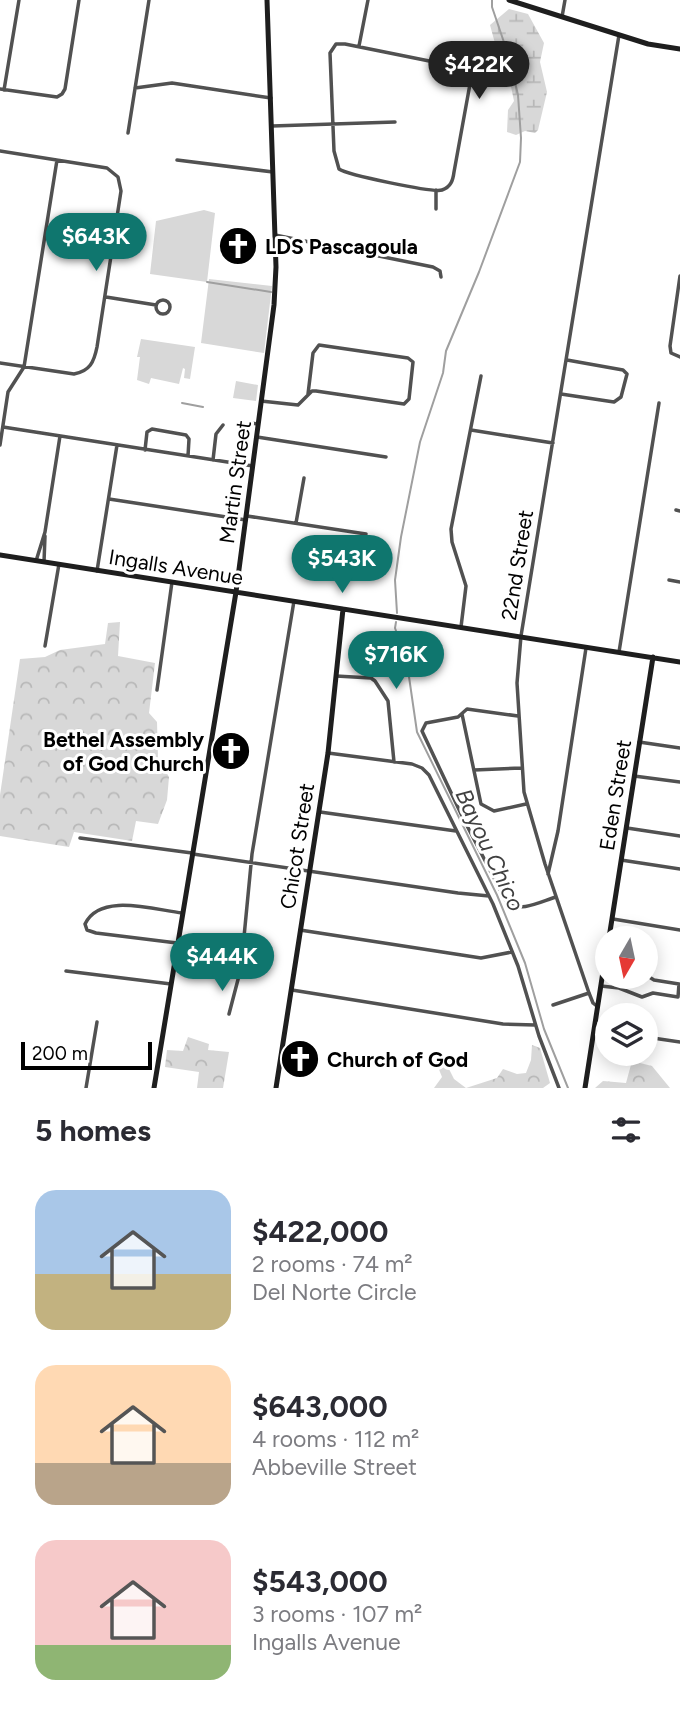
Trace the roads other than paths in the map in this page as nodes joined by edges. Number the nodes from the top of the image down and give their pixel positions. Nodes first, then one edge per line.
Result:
1 (19, 0) edge
2 (79, 0) edge
3 (149, 0) edge
4 (267, 0) edge
5 (368, 0) edge
6 (509, 0) edge
7 (565, 0) edge
8 (562, 17) junction
9 (619, 35) junction
10 (359, 46) junction
11 (680, 50) edge
12 (135, 88) junction
13 (2, 90) edge
14 (271, 98) junction
15 (396, 122) dead end
16 (333, 124) junction
17 (272, 126) junction
18 (128, 133) dead end
19 (0, 151) edge
20 (57, 160) junction
21 (177, 160) dead end
22 (273, 172) junction
23 (436, 190) junction
24 (436, 209) dead end
25 (275, 235) junction
26 (680, 276) edge
27 (441, 277) dead end
28 (105, 297) junction
29 (156, 305) junction
30 (680, 357) edge
31 (567, 360) junction
32 (0, 363) edge
33 (24, 367) junction
34 (481, 376) dead end
35 (310, 391) junction
36 (561, 394) junction
37 (261, 401) junction
38 (659, 403) dead end
39 (251, 423) dead end
40 (258, 424) junction
41 (223, 425) dead end
42 (3, 427) junction
43 (471, 430) junction
44 (60, 436) junction
45 (257, 437) junction
46 (553, 443) junction
47 (0, 444) edge
48 (117, 445) junction
49 (145, 450) junction
50 (188, 457) junction
51 (386, 457) dead end
52 (213, 460) junction
53 (253, 466) junction
54 (304, 478) dead end
55 (109, 499) junction
56 (246, 518) junction
57 (296, 523) junction
58 (45, 532) junction
59 (366, 534) dead end
60 (0, 555) edge
61 (36, 561) junction
62 (44, 562) junction
63 (59, 564) junction
64 (97, 571) junction
65 (669, 580) dead end
66 (172, 582) junction
67 (680, 582) edge
68 (236, 592) junction
69 (294, 601) junction
70 (343, 608) junction
71 (461, 627) junction
72 (521, 636) junction
73 (45, 646) dead end
74 (587, 646) junction
75 (619, 652) junction
76 (653, 657) junction
77 (680, 662) edge
78 (336, 676) junction
79 (157, 690) dead end
80 (462, 714) junction
81 (518, 716) junction
82 (639, 742) junction
83 (680, 748) edge
84 (328, 753) junction
85 (394, 762) junction
86 (521, 768) junction
87 (473, 770) junction
88 (634, 776) junction
89 (680, 782) edge
90 (526, 804) junction
91 (319, 812) junction
92 (626, 828) junction
93 (456, 831) junction
94 (680, 836) edge
95 (80, 838) dead end
96 (192, 854) junction
97 (621, 860) junction
98 (253, 863) junction
99 (680, 869) edge
100 (310, 870) junction
101 (548, 874) junction
102 (489, 895) junction
103 (556, 897) junction
104 (182, 913) junction
105 (611, 919) junction
106 (610, 926) edge
107 (300, 930) junction
108 (680, 930) edge
109 (177, 944) junction
110 (512, 951) junction
111 (242, 952) junction
112 (66, 971) dead end
113 (658, 981) edge
114 (171, 984) junction
115 (622, 989) edge
116 (291, 990) junction
117 (589, 993) junction
118 (595, 1004) edge
119 (553, 1005) dead end
120 (229, 1014) dead end
121 (97, 1022) dead end
122 (595, 1022) edge
123 (535, 1025) junction
124 (594, 1030) joint
125 (658, 1039) edge
126 (680, 1042) edge
127 (86, 1088) edge
128 (154, 1088) edge
129 (276, 1088) edge
130 (559, 1088) edge
131 (585, 1088) edge

1 - 13 street
2 - 13 street
3 - 12 street
4 - 14 street, Martin Street
5 - 10 street
6 - 8 street
7 - 8 street
8 - 9 street
9 - 11 street
9 - 31 street, 22nd Street
10 - 16 street
10 - 23 street
12 - 14 street
12 - 18 street
14 - 17 street, Martin Street
15 - 16 street
16 - 17 street
16 - 23 street
17 - 22 street, Martin Street
19 - 20 street
20 - 28 street
20 - 33 street
21 - 22 street
22 - 25 street, Martin Street
23 - 24 street
25 - 27 street
25 - 37 street, Martin Street
26 - 30 street
28 - 29 street
28 - 33 street
29 - 29 street
31 - 36 street, 22nd Street
31 - 36 street
32 - 33 street
33 - 42 street
34 - 43 street
35 - 35 street
35 - 37 street
36 - 46 street, 22nd Street
37 - 40 street, Martin Street
38 - 75 street
39 - 40 street
40 - 45 street, Martin Street
41 - 52 street
42 - 44 street
42 - 47 street
43 - 46 street
43 - 71 street
44 - 48 street
44 - 58 street
45 - 51 street
45 - 53 street, Martin Street
46 - 72 street, 22nd Street
48 - 49 street
48 - 55 street
49 - 50 street
49 - 50 street
50 - 52 street
52 - 53 street
53 - 56 street, Martin Street
54 - 57 street
55 - 56 street
55 - 64 street
56 - 57 street
56 - 68 street, Martin Street
57 - 59 street
58 - 61 street
58 - 62 street
60 - 61 street, Ingalls Avenue
61 - 62 street, Ingalls Avenue
62 - 63 street, Ingalls Avenue
63 - 64 street, Ingalls Avenue
63 - 73 street
64 - 66 street, Ingalls Avenue
65 - 67 street
66 - 68 street, Ingalls Avenue
66 - 79 street
68 - 69 street, Ingalls Avenue
68 - 96 street, Martin Street
69 - 70 street, Ingalls Avenue
69 - 98 street
70 - 71 street, Ingalls Avenue
70 - 78 street, Chicot Street
71 - 72 street, Ingalls Avenue
72 - 74 street, Ingalls Avenue
72 - 81 street, 22nd Street
74 - 75 street, Ingalls Avenue
74 - 101 street
75 - 76 street, Ingalls Avenue
76 - 77 street, Ingalls Avenue
76 - 82 street, Eden Street
78 - 84 street, Chicot Street
78 - 85 street
80 - 81 street
80 - 87 street
80 - 103 street
81 - 86 street, 22nd Street
82 - 83 street
82 - 88 street, Eden Street
84 - 85 street
84 - 91 street, Chicot Street
85 - 93 street
86 - 87 street
86 - 90 street, 22nd Street
87 - 90 street
88 - 89 street
88 - 92 street, Eden Street
90 - 101 street, 22nd Street
91 - 93 street
91 - 100 street, Chicot Street
92 - 94 street
92 - 97 street, Eden Street
93 - 102 street
95 - 96 street
96 - 98 street
96 - 104 street, Martin Street
97 - 99 street
97 - 105 street, Eden Street
98 - 100 street
98 - 111 street
100 - 102 street
100 - 107 street, Chicot Street
101 - 103 street, 22nd Street
102 - 110 street
103 - 117 street, 22nd Street
104 - 109 street, Martin Street
104 - 109 street
105 - 106 street, Eden Street
105 - 108 street
107 - 110 street
107 - 116 street, Chicot Street
109 - 111 street
109 - 114 street, Martin Street
110 - 123 street
111 - 120 street
112 - 114 street
113 - 115 street
114 - 128 street, Martin Street
116 - 123 street
116 - 129 street, Chicot Street
117 - 118 street, 22nd Street
117 - 119 street
121 - 127 street
122 - 124 street
123 - 130 street
124 - 131 street
125 - 126 street

